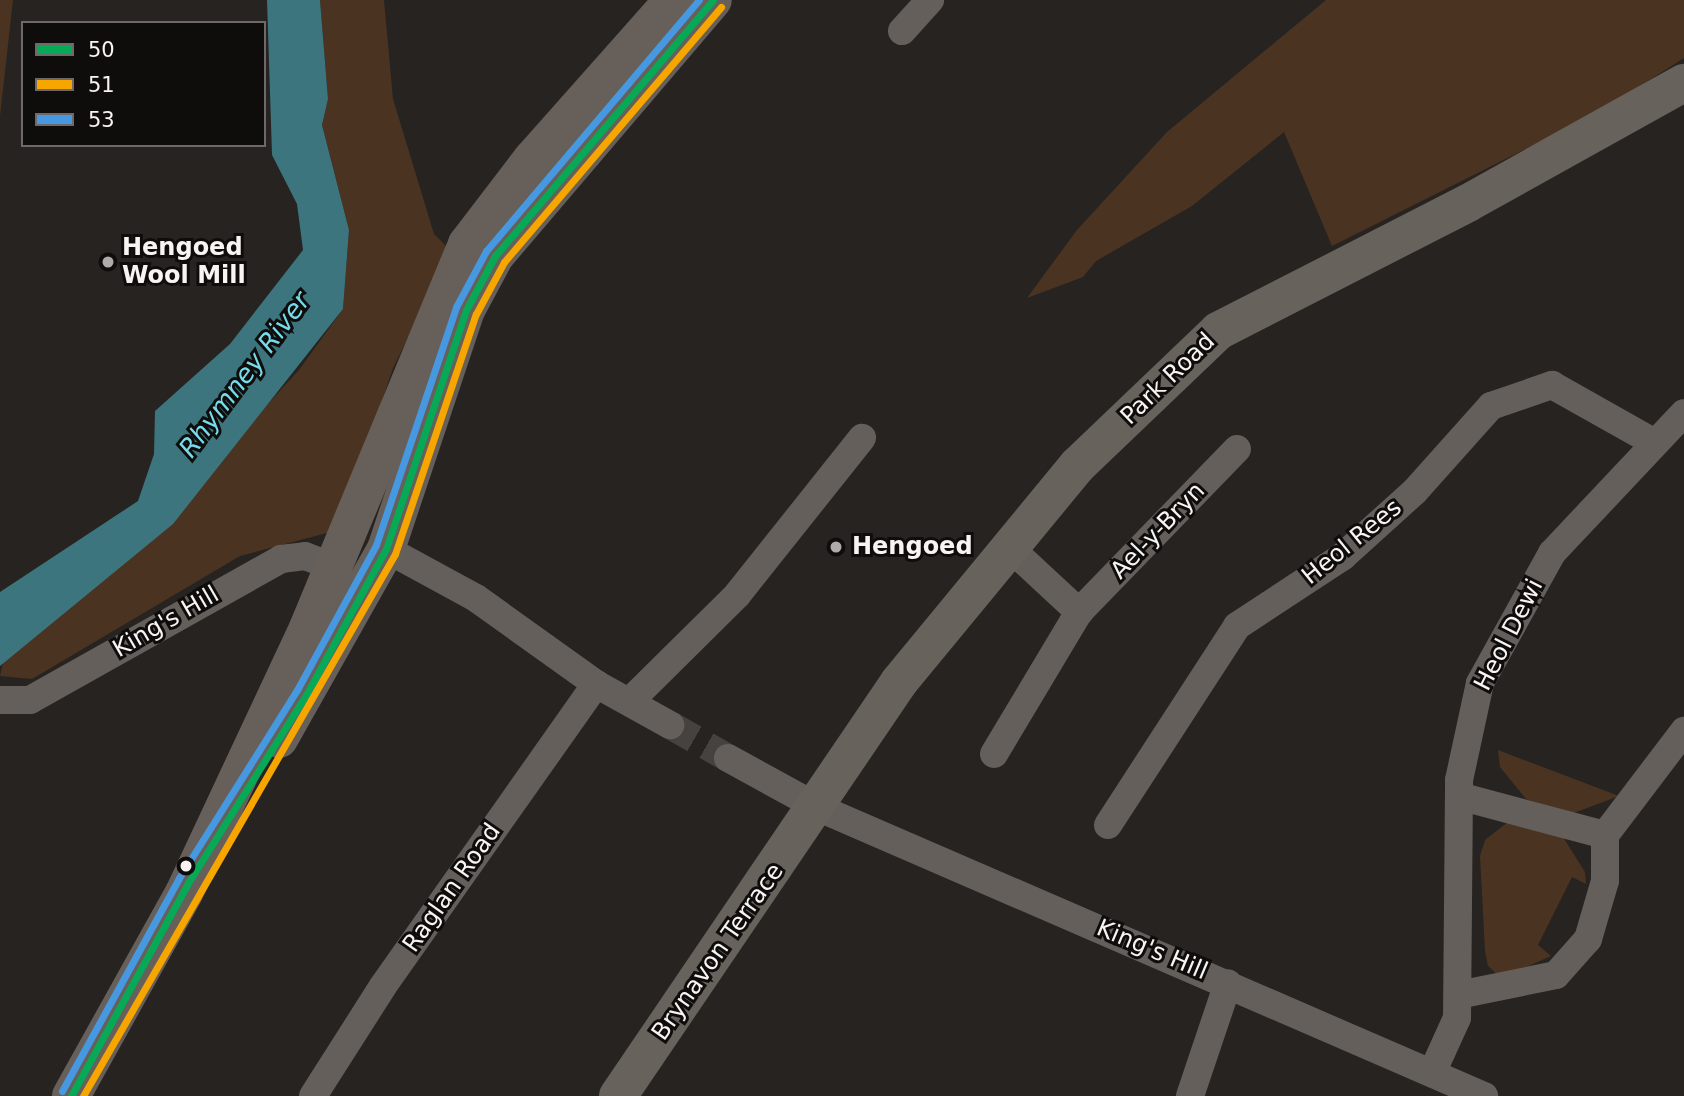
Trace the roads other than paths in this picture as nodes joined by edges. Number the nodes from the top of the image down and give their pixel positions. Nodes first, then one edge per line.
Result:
1 (673, 0) edge
2 (713, 0) edge
3 (930, 0) edge
4 (902, 31) dead end
5 (1684, 83) edge
6 (1684, 413) edge
7 (862, 438) dead end
8 (1655, 443) junction
9 (1237, 449) dead end
10 (1009, 547) junction
11 (386, 549) junction
12 (334, 567) junction
13 (1079, 612) junction
14 (596, 684) junction
15 (0, 700) edge
16 (629, 702) junction
17 (670, 725) tunnel mouth
18 (1684, 731) edge
19 (994, 754) dead end
20 (727, 758) tunnel mouth
21 (1459, 796) junction
22 (819, 808) junction
23 (1108, 825) dead end
24 (1605, 835) junction
25 (188, 883) junction
26 (1228, 984) junction
27 (1458, 995) junction
28 (1432, 1073) junction
29 (71, 1096) edge
30 (313, 1096) edge
31 (618, 1096) edge
32 (1190, 1096) edge
33 (1484, 1096) edge

1 - 12 main road
2 - 11 main road
3 - 4 street
5 - 10 street, Park Road
6 - 8 street, Heol Dewi
7 - 16 street
8 - 21 street, Heol Dewi
8 - 23 street, Heol Rees
9 - 13 street, Ael-y-Bryn
10 - 13 street
10 - 22 street, Park Road
11 - 14 street
11 - 25 main road
12 - 15 street, King's Hill
12 - 25 main road
13 - 19 street, Ael-y-Bryn
14 - 16 street
14 - 30 street, Raglan Road
16 - 17 street
18 - 24 street
20 - 22 street, King's Hill
21 - 24 street
21 - 27 street, Heol Dewi
22 - 26 street, King's Hill
22 - 31 street, Brynavon Terrace
24 - 27 street
25 - 29 main road
26 - 28 street, King's Hill
26 - 32 street
27 - 28 street, Heol Dewi
28 - 33 street, King's Hill

